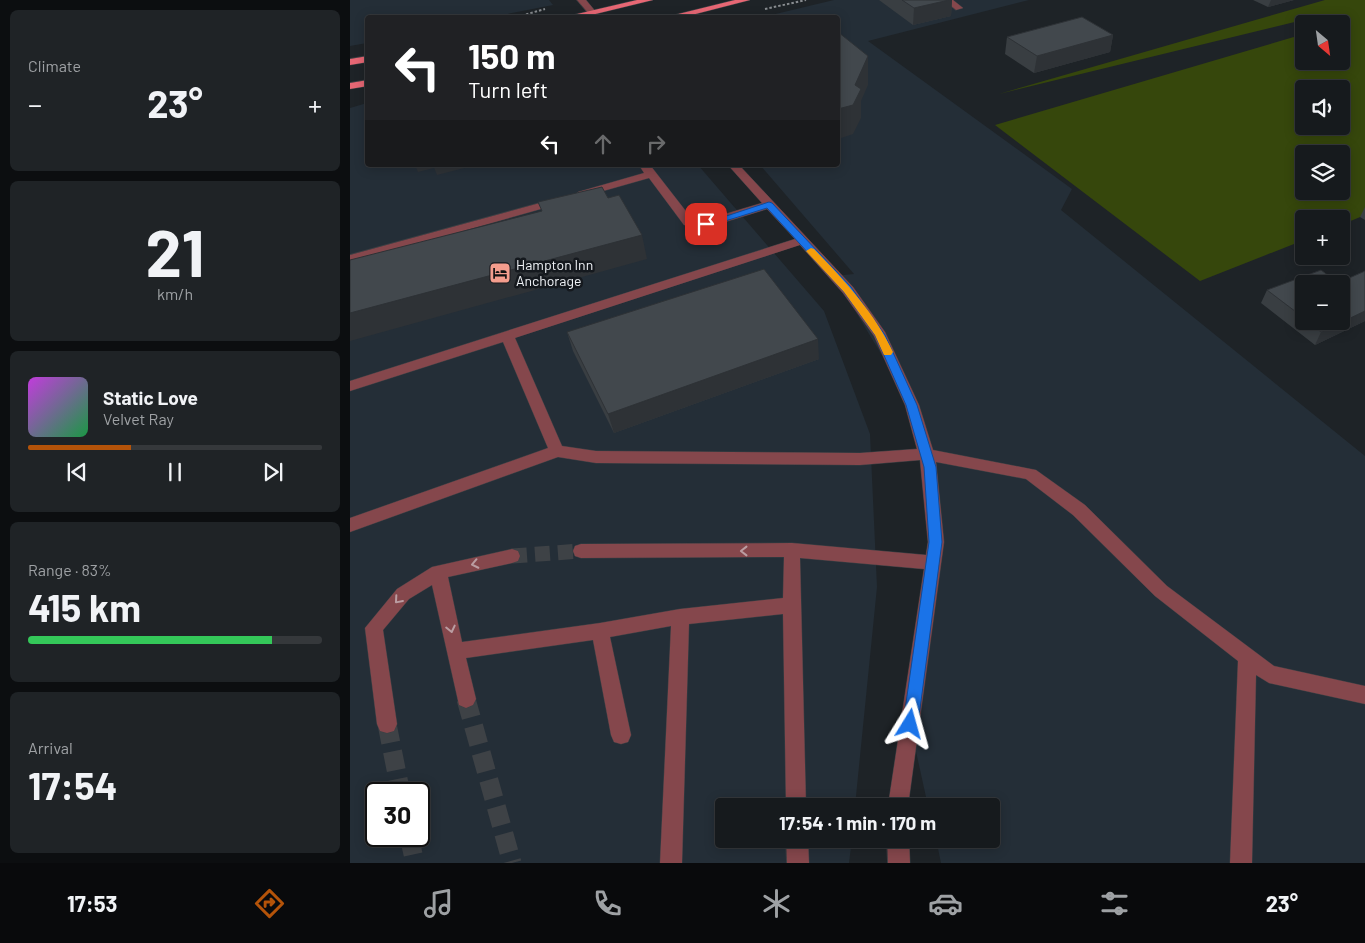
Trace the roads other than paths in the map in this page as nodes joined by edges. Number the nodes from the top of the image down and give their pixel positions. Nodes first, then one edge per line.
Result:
1 (581, 0) edge
2 (649, 0) edge
3 (746, 0) edge
4 (948, 0) edge
5 (959, 8) dead end
6 (592, 12) junction
7 (578, 15) edge
8 (679, 15) edge
9 (365, 57) edge
10 (350, 58) edge
11 (365, 58) edge
12 (350, 62) edge
13 (365, 84) edge
14 (350, 86) edge
15 (735, 167) edge
16 (648, 170) edge
17 (769, 205) junction
18 (514, 213) junction
19 (500, 231) edge
20 (418, 240) junction
21 (802, 241) junction
22 (440, 247) edge
23 (350, 259) edge
24 (507, 336) junction
25 (350, 386) edge
26 (557, 451) junction
27 (926, 454) junction
28 (350, 525) edge
29 (792, 550) junction
30 (581, 552) tunnel mouth
31 (512, 556) tunnel mouth
32 (933, 563) junction
33 (438, 572) junction
34 (792, 605) junction
35 (680, 618) junction
36 (600, 630) junction
37 (456, 651) junction
38 (1247, 657) junction
39 (1365, 695) edge
40 (466, 699) tunnel mouth
41 (387, 724) tunnel mouth
42 (621, 734) dead end
43 (796, 798) edge
44 (899, 798) edge
45 (797, 848) edge
46 (898, 848) edge
47 (671, 863) edge
48 (798, 863) edge
49 (899, 863) edge
50 (1241, 863) edge

1 - 6 street
2 - 6 main road
3 - 8 main road
4 - 5 street
6 - 7 main road
9 - 10 main road
11 - 12 main road
13 - 14 main road
15 - 17 street
16 - 17 street
16 - 18 street
17 - 21 street
18 - 19 street
18 - 20 street
20 - 22 street
20 - 23 street
21 - 24 street
21 - 27 street
24 - 25 street
24 - 26 street
26 - 27 street
26 - 28 street
27 - 32 street
27 - 38 street
29 -> 30 street
29 - 32 street
29 - 34 street
31 -> 33 street
32 - 44 street
33 -> 37 street
33 -> 41 street
34 - 35 street
34 - 43 street
35 - 36 street
35 - 47 street
36 - 37 street
36 - 42 street
37 - 40 street
38 - 39 street
38 - 50 street
45 - 48 street
46 - 49 street

